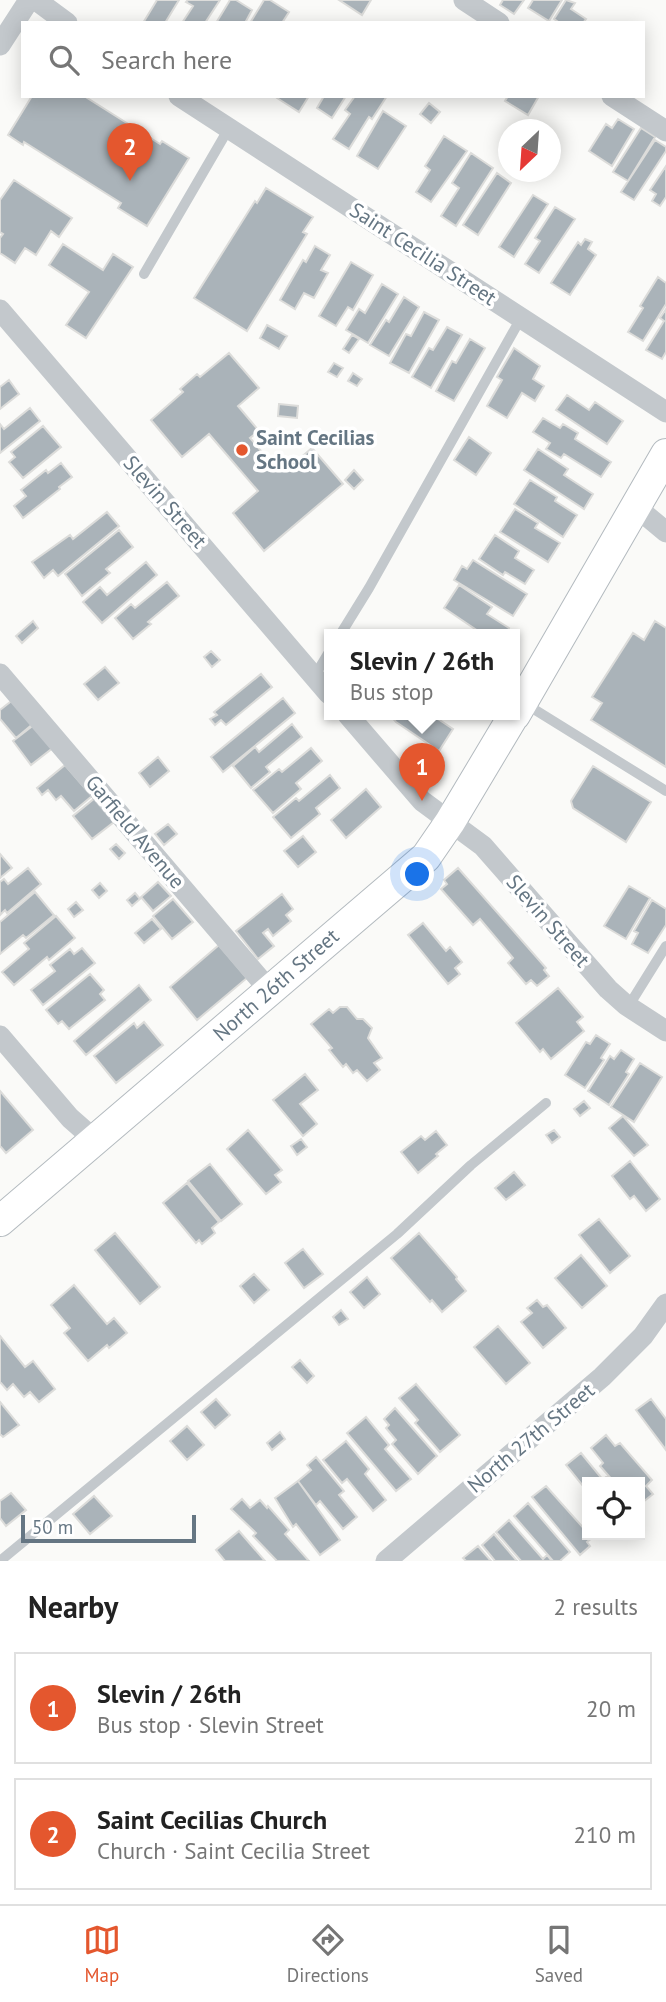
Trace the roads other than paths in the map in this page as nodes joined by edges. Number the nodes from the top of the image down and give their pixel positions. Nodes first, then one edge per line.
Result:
1 (29, 0) edge
2 (37, 0) edge
3 (464, 0) edge
4 (64, 21) edge
5 (496, 21) edge
6 (0, 45) edge
7 (182, 98) edge
8 (615, 98) edge
9 (229, 128) junction
10 (666, 131) edge
11 (144, 274) dead end
12 (0, 310) edge
13 (521, 318) junction
14 (666, 412) edge
15 (666, 454) edge
16 (636, 507) junction
17 (666, 532) edge
18 (344, 629) edge
19 (324, 660) edge
20 (0, 674) edge
21 (314, 677) junction
22 (324, 688) edge
23 (520, 706) edge
24 (520, 713) edge
25 (352, 720) edge
26 (512, 720) edge
27 (666, 791) edge
28 (450, 822) junction
29 (666, 946) edge
30 (270, 991) junction
31 (628, 1006) junction
32 (666, 1031) edge
33 (0, 1036) edge
34 (546, 1102) dead end
35 (95, 1140) junction
36 (0, 1221) edge
37 (666, 1304) edge
38 (0, 1561) edge
39 (386, 1561) edge

1 - 6 street
2 - 4 street
3 - 5 street
7 - 9 street, Saint Cecilia Street
8 - 10 street
9 - 11 lane
9 - 13 street, Saint Cecilia Street
12 - 21 street, Slevin Street
13 - 14 street, Saint Cecilia Street
13 - 18 lane
15 - 16 street, North 26th Street
16 - 17 street
16 - 23 street, North 26th Street
19 - 21 lane
20 - 30 street, Garfield Avenue
21 - 22 street, Slevin Street
24 - 27 lane
25 - 28 street, Slevin Street
26 - 28 street, North 26th Street
28 - 30 street, North 26th Street
28 - 31 street, Slevin Street
29 - 31 lane
30 - 35 street, North 26th Street
31 - 32 street, Slevin Street
33 - 35 street
34 - 38 lane
35 - 36 street, North 26th Street
37 - 39 street, North 27th Street

